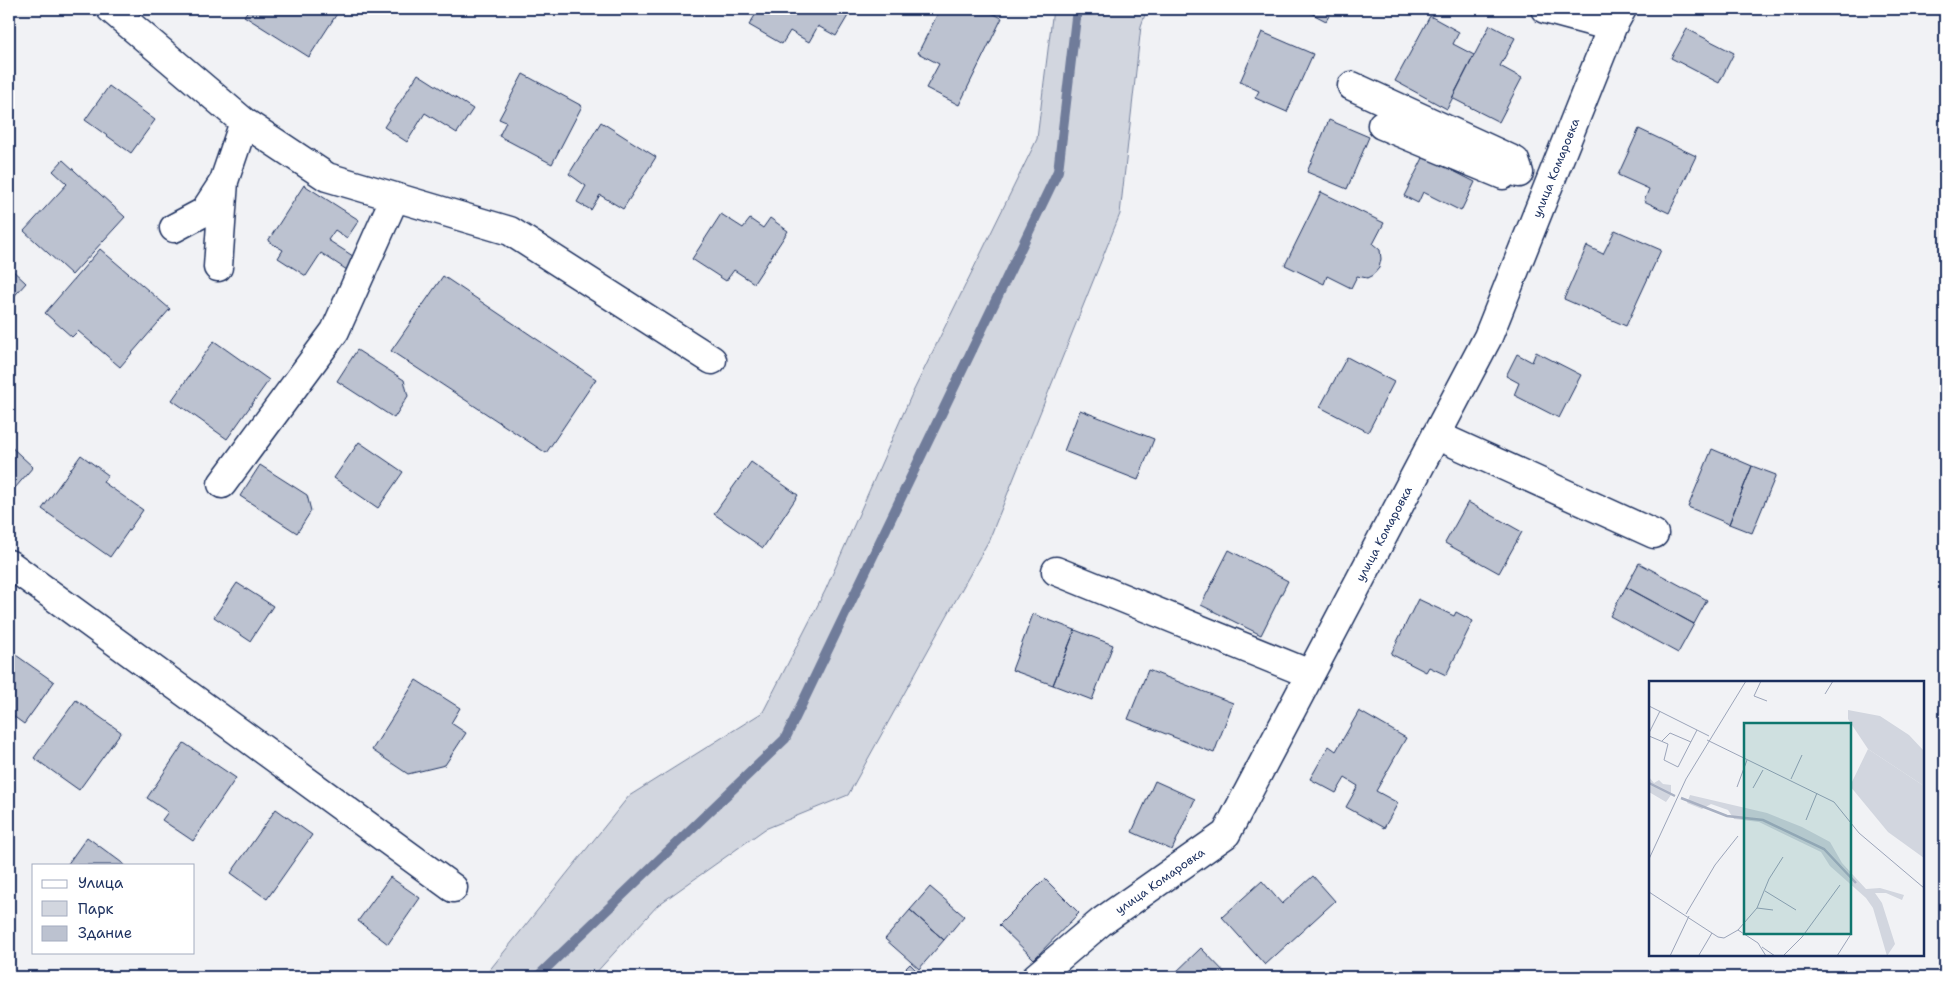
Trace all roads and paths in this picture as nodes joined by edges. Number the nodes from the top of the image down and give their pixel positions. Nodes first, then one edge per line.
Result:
1 (111, 9) edge
2 (1545, 9) edge
3 (1617, 18) edge
4 (1352, 86) dead end
5 (244, 122) junction
6 (1382, 125) dead end
7 (1519, 173) junction
8 (224, 182) junction
9 (1549, 185) junction
10 (395, 197) junction
11 (174, 228) dead end
12 (218, 267) dead end
13 (712, 360) dead end
14 (1436, 435) junction
15 (222, 484) dead end
16 (1654, 534) dead end
17 (9, 564) edge
18 (1056, 571) dead end
19 (1310, 674) junction
20 (453, 888) dead end
21 (1036, 977) edge

1 - 5 street
2 - 3 street
3 - 9 street, улица Комаровка
4 - 7 street
5 - 8 street
5 - 10 street
6 - 7 street
7 - 9 street
8 - 11 street
8 - 12 street
9 - 14 street, улица Комаровка
10 - 13 street
10 - 15 street
14 - 16 street
14 - 19 street, улица Комаровка
17 - 20 street
18 - 19 street
19 - 21 street, улица Комаровка

